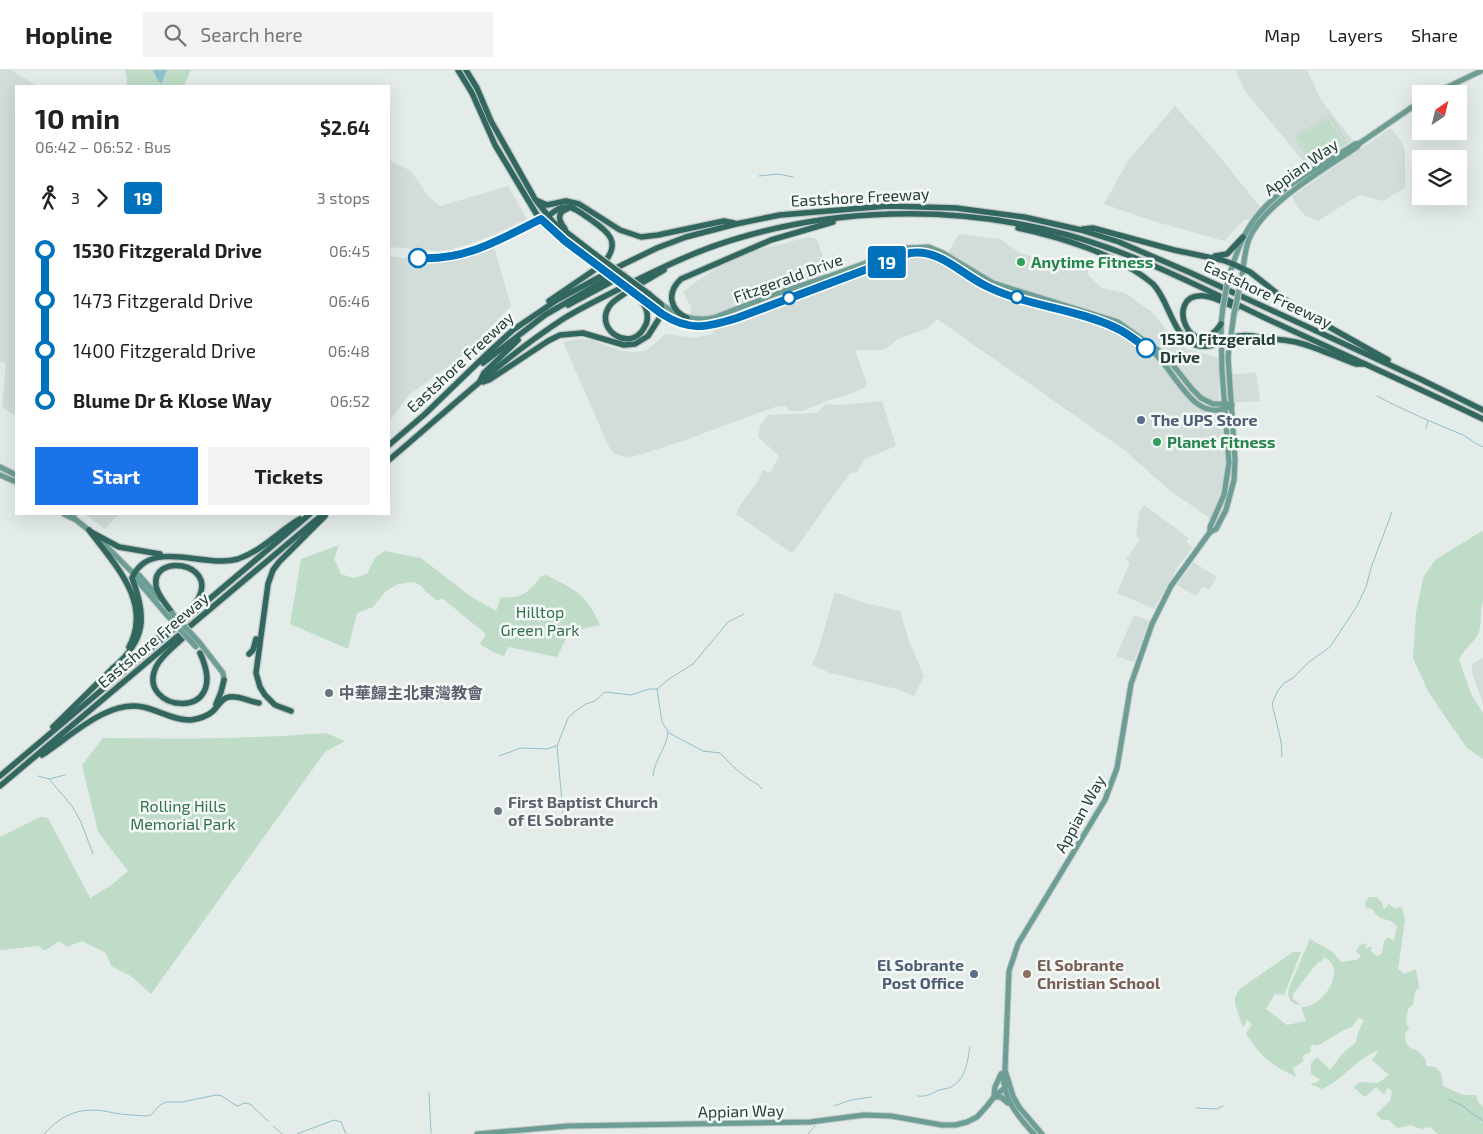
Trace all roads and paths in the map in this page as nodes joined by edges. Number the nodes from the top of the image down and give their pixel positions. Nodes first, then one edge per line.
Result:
1 (458, 70) edge
2 (466, 70) edge
3 (1482, 70) edge
4 (1451, 85) edge
5 (1412, 107) edge
6 (1360, 143) junction
7 (535, 198) junction
8 (556, 204) junction
9 (578, 211) junction
10 (546, 213) junction
11 (846, 218) junction
12 (1005, 221) junction
13 (736, 224) junction
14 (1081, 230) junction
15 (571, 237) junction
16 (1243, 237) junction
17 (1201, 256) junction
18 (681, 259) junction
19 (1233, 264) junction
20 (1244, 269) junction
21 (621, 274) junction
22 (615, 278) junction
23 (587, 292) junction
24 (638, 296) junction
25 (661, 304) junction
26 (535, 314) junction
27 (662, 314) junction
28 (687, 318) junction
29 (1265, 318) junction
30 (1221, 324) junction
31 (1230, 339) junction
32 (1221, 343) junction
33 (1163, 362) junction
34 (1369, 365) junction
35 (1180, 374) junction
36 (1173, 376) junction
37 (1420, 379) junction
38 (479, 383) junction
39 (1192, 389) junction
40 (1232, 404) junction
41 (1225, 406) junction
42 (1483, 410) edge
43 (425, 414) junction
44 (1483, 419) edge
45 (390, 444) edge
46 (390, 459) edge
47 (0, 467) edge
48 (15, 474) edge
49 (0, 475) edge
50 (15, 482) edge
51 (307, 515) edge
52 (308, 515) edge
53 (324, 515) edge
54 (324, 515) edge
55 (73, 516) edge
56 (89, 530) junction
57 (1210, 532) junction
58 (172, 556) junction
59 (134, 574) junction
60 (212, 608) junction
61 (172, 613) junction
62 (262, 618) junction
63 (198, 647) junction
64 (249, 654) dead end
65 (113, 668) junction
66 (124, 672) junction
67 (224, 680) joint
68 (259, 703) dead end
69 (291, 711) dead end
70 (199, 718) junction
71 (37, 745) junction
72 (21, 768) junction
73 (0, 776) edge
74 (0, 786) edge
75 (1004, 1072) junction
76 (1006, 1086) junction
77 (994, 1094) junction
78 (1011, 1105) junction
79 (1032, 1133) edge
80 (477, 1134) edge
81 (1042, 1134) edge

1 - 22 highway, bridge
2 - 7 highway
3 - 4 main road
5 - 6 main road, Appian Way
6 - 16 main road, Appian Way
6 - 20 main road, Appian Way
7 - 8 highway
7 - 10 highway
8 - 10 highway
8 - 13 highway
9 - 10 highway
9 - 15 highway
9 - 26 highway
10 - 15 highway
11 - 12 highway, Eastshore Freeway
11 - 18 highway, Eastshore Freeway
11 - 28 highway
12 - 29 highway, Eastshore Freeway
12 - 32 highway
13 - 14 highway, Eastshore Freeway
13 - 26 highway, Eastshore Freeway
14 - 17 highway
14 - 37 highway, Eastshore Freeway
15 - 21 highway, bridge
16 - 17 highway
16 - 19 main road, Appian Way
17 - 19 highway
18 - 24 highway
18 - 38 highway, Eastshore Freeway
19 - 20 highway
19 - 30 main road, Appian Way, bridge
20 - 31 main road, Appian Way, bridge
20 - 37 highway
21 - 22 highway, bridge
21 - 25 highway, bridge
22 - 23 highway
22 - 24 highway, bridge
23 - 38 highway
23 - 43 highway
24 - 27 main road, Fitzgerald Drive
25 - 27 highway
25 - 28 main road, Fitzgerald Drive
26 - 43 highway, Eastshore Freeway
27 - 33 main road, Fitzgerald Drive
27 - 38 highway
28 - 35 main road, Fitzgerald Drive
29 - 30 highway
29 - 34 highway, Eastshore Freeway
30 - 32 main road, Appian Way
31 - 32 highway
31 - 34 highway
31 - 40 main road, Appian Way
32 - 41 main road, Appian Way
33 - 35 main road
33 - 36 main road, Fitzgerald Drive
34 - 44 highway, Eastshore Freeway
35 - 39 main road, Fitzgerald Drive
36 - 39 main road
36 - 41 main road, Fitzgerald Drive
37 - 42 highway, Eastshore Freeway
38 - 46 highway, Eastshore Freeway
39 - 41 main road, Fitzgerald Drive
40 - 41 main road, Fitzgerald Drive
40 - 57 main road, Appian Way
41 - 57 main road, Appian Way
43 - 45 highway, Eastshore Freeway
47 - 48 main road
49 - 50 main road
51 - 58 highway
52 - 66 highway, Eastshore Freeway
53 - 60 highway, Eastshore Freeway
54 - 62 highway
55 - 56 main road
56 - 58 highway
56 - 59 main road
56 - 65 highway
57 - 75 main road, Appian Way
58 - 59 highway
59 - 61 main road
59 - 63 main road, bridge
59 - 65 highway
60 - 63 highway
60 - 72 highway, Eastshore Freeway
61 - 63 main road, bridge
61 - 66 highway
62 - 64 highway
62 - 69 highway
63 - 67 main road
65 - 71 highway
66 - 71 highway, Eastshore Freeway
67 - 70 highway
68 - 70 highway
70 - 72 highway
71 - 73 highway, Eastshore Freeway
72 - 74 highway, Eastshore Freeway
75 - 76 main road
75 - 77 main road, Appian Way
76 - 77 main road, Appian Way
76 - 78 main road
76 - 81 main road
77 - 78 main road
77 - 80 main road, Appian Way
78 - 79 main road

